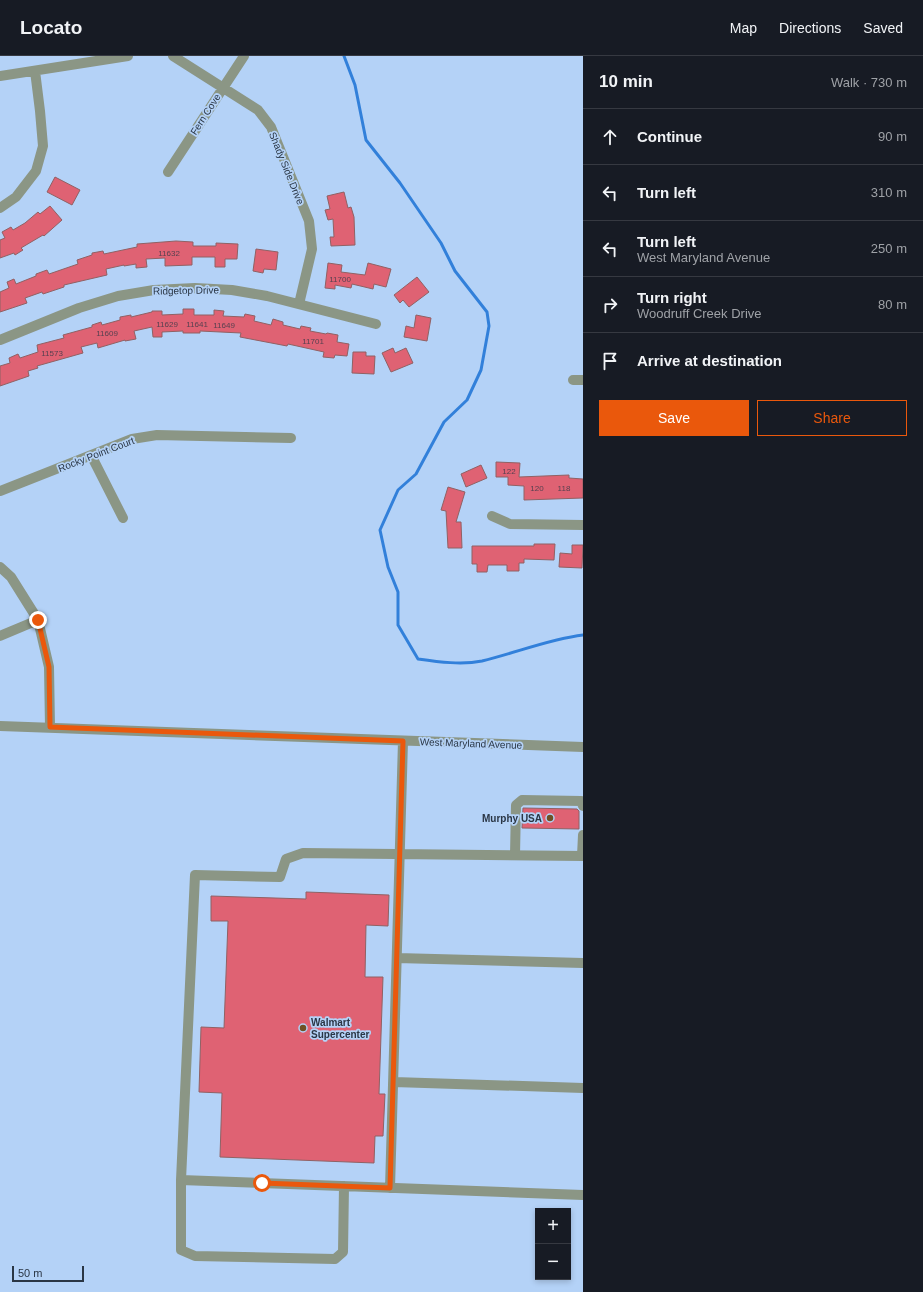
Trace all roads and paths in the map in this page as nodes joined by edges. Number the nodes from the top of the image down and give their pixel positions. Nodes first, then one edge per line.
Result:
1 (128, 56) edge
2 (173, 56) edge
3 (244, 56) edge
4 (34, 72) junction
5 (0, 76) edge
6 (222, 88) junction
7 (168, 172) dead end
8 (0, 208) edge
9 (299, 304) junction
10 (376, 324) dead end
11 (0, 340) edge
12 (291, 438) dead end
13 (91, 455) junction
14 (0, 491) edge
15 (492, 516) dead end
16 (123, 518) dead end
17 (583, 525) edge
18 (0, 567) edge
19 (38, 620) junction
20 (0, 636) edge
21 (0, 726) edge
22 (50, 727) junction
23 (403, 741) junction
24 (583, 747) edge
25 (583, 806) edge
26 (583, 835) edge
27 (400, 854) junction
28 (514, 855) junction
29 (583, 856) edge
30 (397, 958) junction
31 (583, 963) edge
32 (394, 1082) junction
33 (583, 1088) edge
34 (181, 1180) junction
35 (344, 1186) junction
36 (390, 1188) junction
37 (583, 1194) edge

1 - 4 street
2 - 6 street, Shady Side Drive
3 - 6 street, Fern Cove
4 - 5 street
4 - 8 street
6 - 7 street, Fern Cove
6 - 9 street, Shady Side Drive
9 - 10 street, Ridgetop Drive
9 - 11 street, Ridgetop Drive
12 - 13 street, Rocky Point Court
13 - 14 street, Rocky Point Court
13 - 16 street
15 - 17 street
18 - 19 street
19 - 20 street
19 - 22 street
21 - 22 street, West Maryland Avenue
22 - 23 street, West Maryland Avenue
23 - 24 street, West Maryland Avenue
23 - 27 street
25 - 28 street
26 - 29 street
27 - 28 street
27 - 30 street
27 - 34 street
28 - 29 street
30 - 31 street
30 - 32 street
32 - 33 street
32 - 36 street
34 - 35 street
34 - 35 street
35 - 36 street
36 - 37 street

